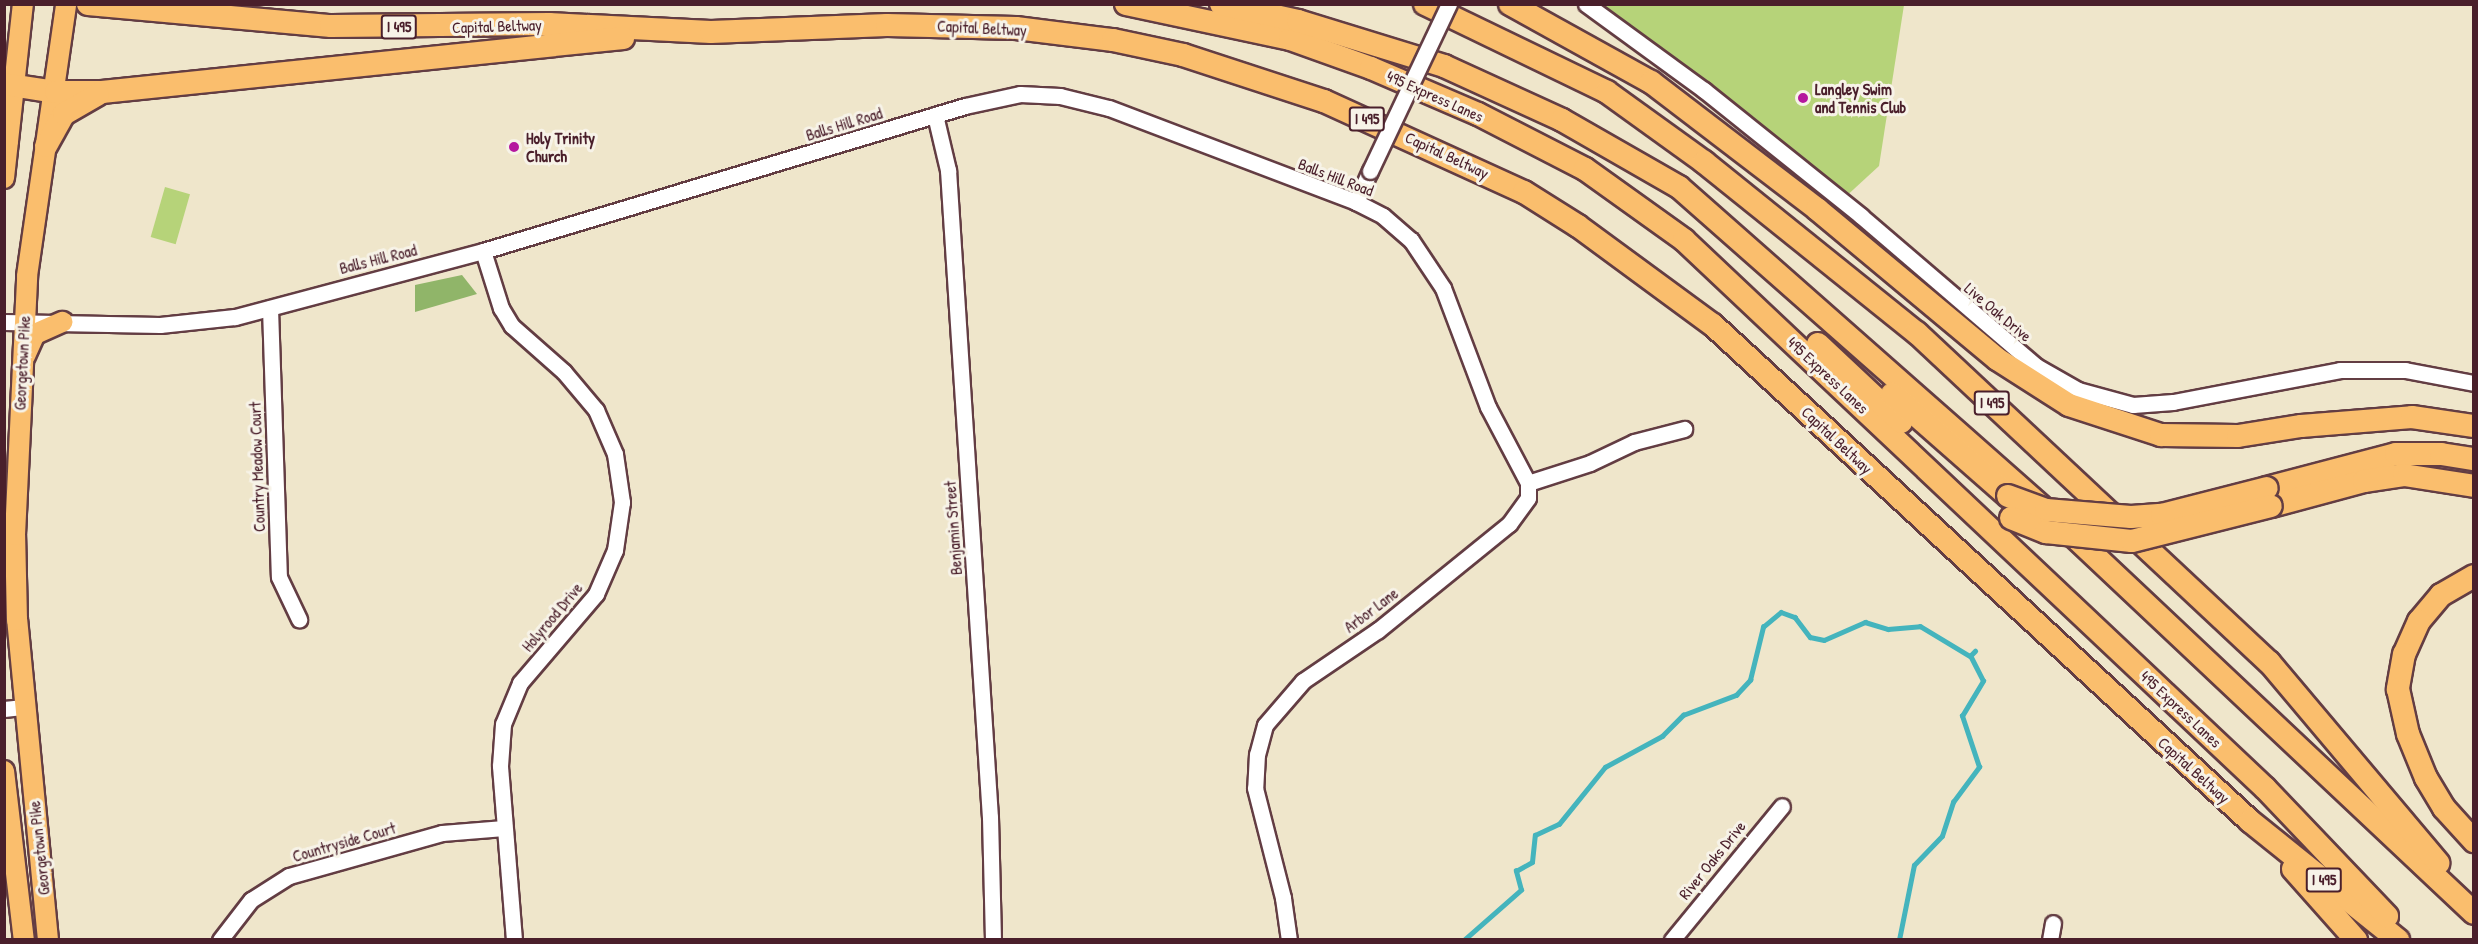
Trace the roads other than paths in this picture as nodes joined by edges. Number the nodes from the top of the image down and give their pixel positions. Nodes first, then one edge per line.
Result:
1 (23, 4) edge
2 (66, 4) edge
3 (88, 4) edge
4 (1126, 4) edge
5 (1221, 4) edge
6 (1425, 4) edge
7 (1449, 4) edge
8 (1510, 4) edge
9 (1586, 4) edge
10 (711, 32) junction
11 (9, 85) edge
12 (56, 92) junction
13 (102, 92) junction
14 (935, 115) junction
15 (6, 136) edge
16 (46, 146) junction
17 (4, 178) edge
18 (1678, 187) junction
19 (1356, 202) junction
20 (1684, 240) junction
21 (483, 251) junction
22 (270, 308) junction
23 (14, 322) edge
24 (62, 322) junction
25 (20, 376) junction
26 (2474, 382) edge
27 (2474, 426) edge
28 (1684, 429) dead end
29 (2474, 459) edge
30 (1528, 483) junction
31 (2474, 486) edge
32 (2269, 497) junction
33 (2010, 507) junction
34 (2046, 510) junction
35 (2474, 576) edge
36 (299, 619) dead end
37 (24, 707) junction
38 (4, 709) edge
39 (4, 771) edge
40 (1782, 806) dead end
41 (2250, 821) junction
42 (504, 828) junction
43 (2474, 842) edge
44 (2474, 906) edge
45 (2474, 913) edge
46 (2053, 923) dead end
47 (24, 939) edge
48 (48, 939) edge
49 (220, 939) edge
50 (514, 939) edge
51 (993, 939) edge
52 (1289, 939) edge
53 (1672, 939) edge
54 (2050, 939) edge
55 (2356, 939) edge
56 (2398, 939) edge
57 (2408, 939) edge

1 - 11 main road
2 - 12 main road, Georgetown Pike
3 - 10 highway, Capital Beltway / I 495
4 - 20 highway, 495 Express Lanes
5 - 18 highway, 495 Express Lanes
6 - 44 highway, I 495
7 - 19 street, bridge
8 - 27 highway
9 - 26 street, Live Oak Drive
10 - 13 highway
10 - 41 highway, Capital Beltway / I 495
11 - 12 highway
11 - 15 main road
12 - 13 highway
12 - 16 main road, Georgetown Pike
13 - 16 highway
14 - 19 street, Balls Hill Road
14 - 21 street, Balls Hill Road
14 - 51 street, Benjamin Street
15 - 17 main road
16 - 23 main road, Georgetown Pike
18 - 33 highway
18 - 34 highway, 495 Express Lanes
19 - 30 street, Balls Hill Road
20 - 33 highway
20 - 57 highway, 495 Express Lanes
21 - 22 street, Balls Hill Road
21 - 42 street, Holyrood Drive
22 - 24 street, Balls Hill Road
22 - 36 street, Country Meadow Court
23 - 24 street, Balls Hill Road
23 - 25 main road, Georgetown Pike
24 - 25 main road
25 - 37 main road, Georgetown Pike
28 - 30 street
29 - 32 highway
30 - 52 street, Arbor Lane
31 - 32 highway
32 - 33 highway, bridge
32 - 34 highway, bridge
33 - 34 highway, bridge
34 - 45 highway, 495 Express Lanes
35 - 43 highway
37 - 38 street
37 - 48 main road, Georgetown Pike
39 - 47 main road, Georgetown Pike
40 - 53 street, River Oaks Drive
41 - 55 highway
41 - 56 highway, Capital Beltway / I 495
42 - 49 street, Countryside Court
42 - 50 street, Holyrood Drive
46 - 54 street

